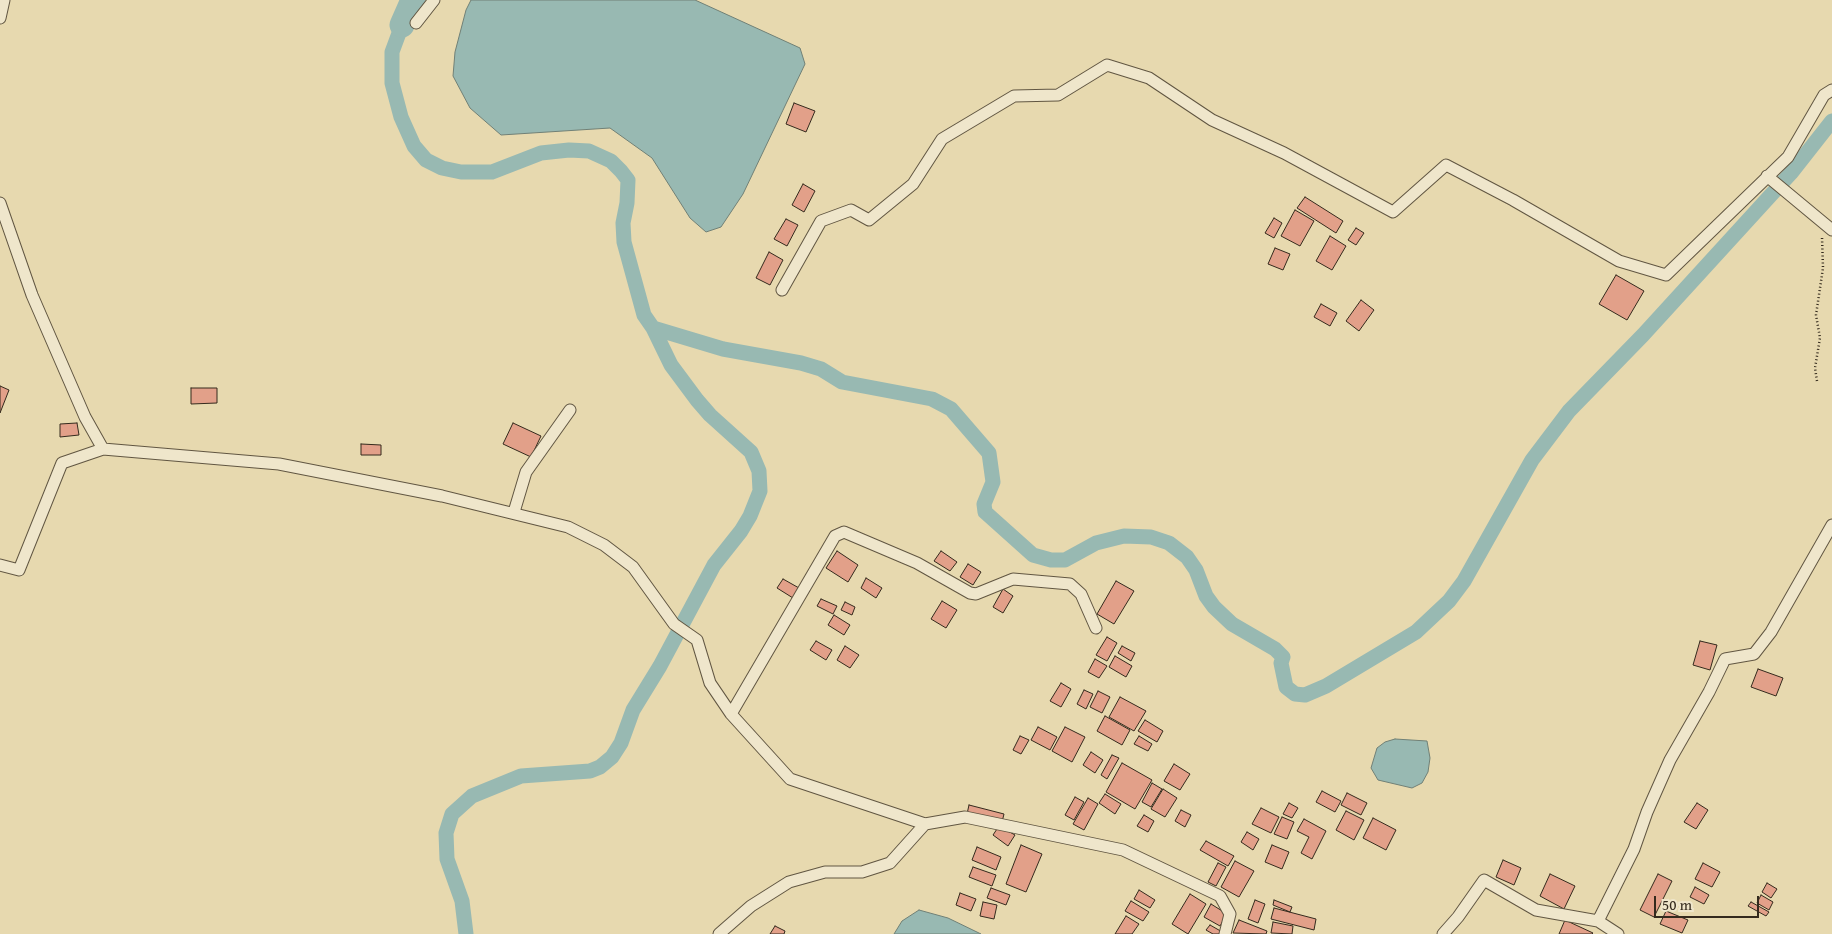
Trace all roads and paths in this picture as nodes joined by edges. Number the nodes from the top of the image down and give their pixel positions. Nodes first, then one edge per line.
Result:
1 (4, 0) edge
2 (434, 0) edge
3 (0, 18) edge
4 (416, 23) dead end
5 (1832, 90) edge
6 (1767, 176) junction
7 (0, 203) edge
8 (1820, 221) junction
9 (1832, 230) edge
10 (782, 290) dead end
11 (1817, 381) dead end
12 (570, 410) dead end
13 (103, 449) junction
14 (514, 512) junction
15 (1832, 525) edge
16 (0, 565) edge
17 (1096, 628) dead end
18 (731, 714) junction
19 (926, 824) junction
20 (1598, 921) junction
21 (719, 934) edge
22 (1225, 934) edge
23 (1443, 934) edge
24 (1618, 934) edge

1 - 3 street
2 - 4 street
5 - 6 street
6 - 8 street
6 - 10 street
7 - 13 street
8 - 9 street
8 - 11 path
12 - 14 street
13 - 14 street
13 - 16 street
14 - 18 street
15 - 20 street
17 - 18 street
18 - 19 street
19 - 21 street
19 - 22 street
20 - 23 street
20 - 24 street

